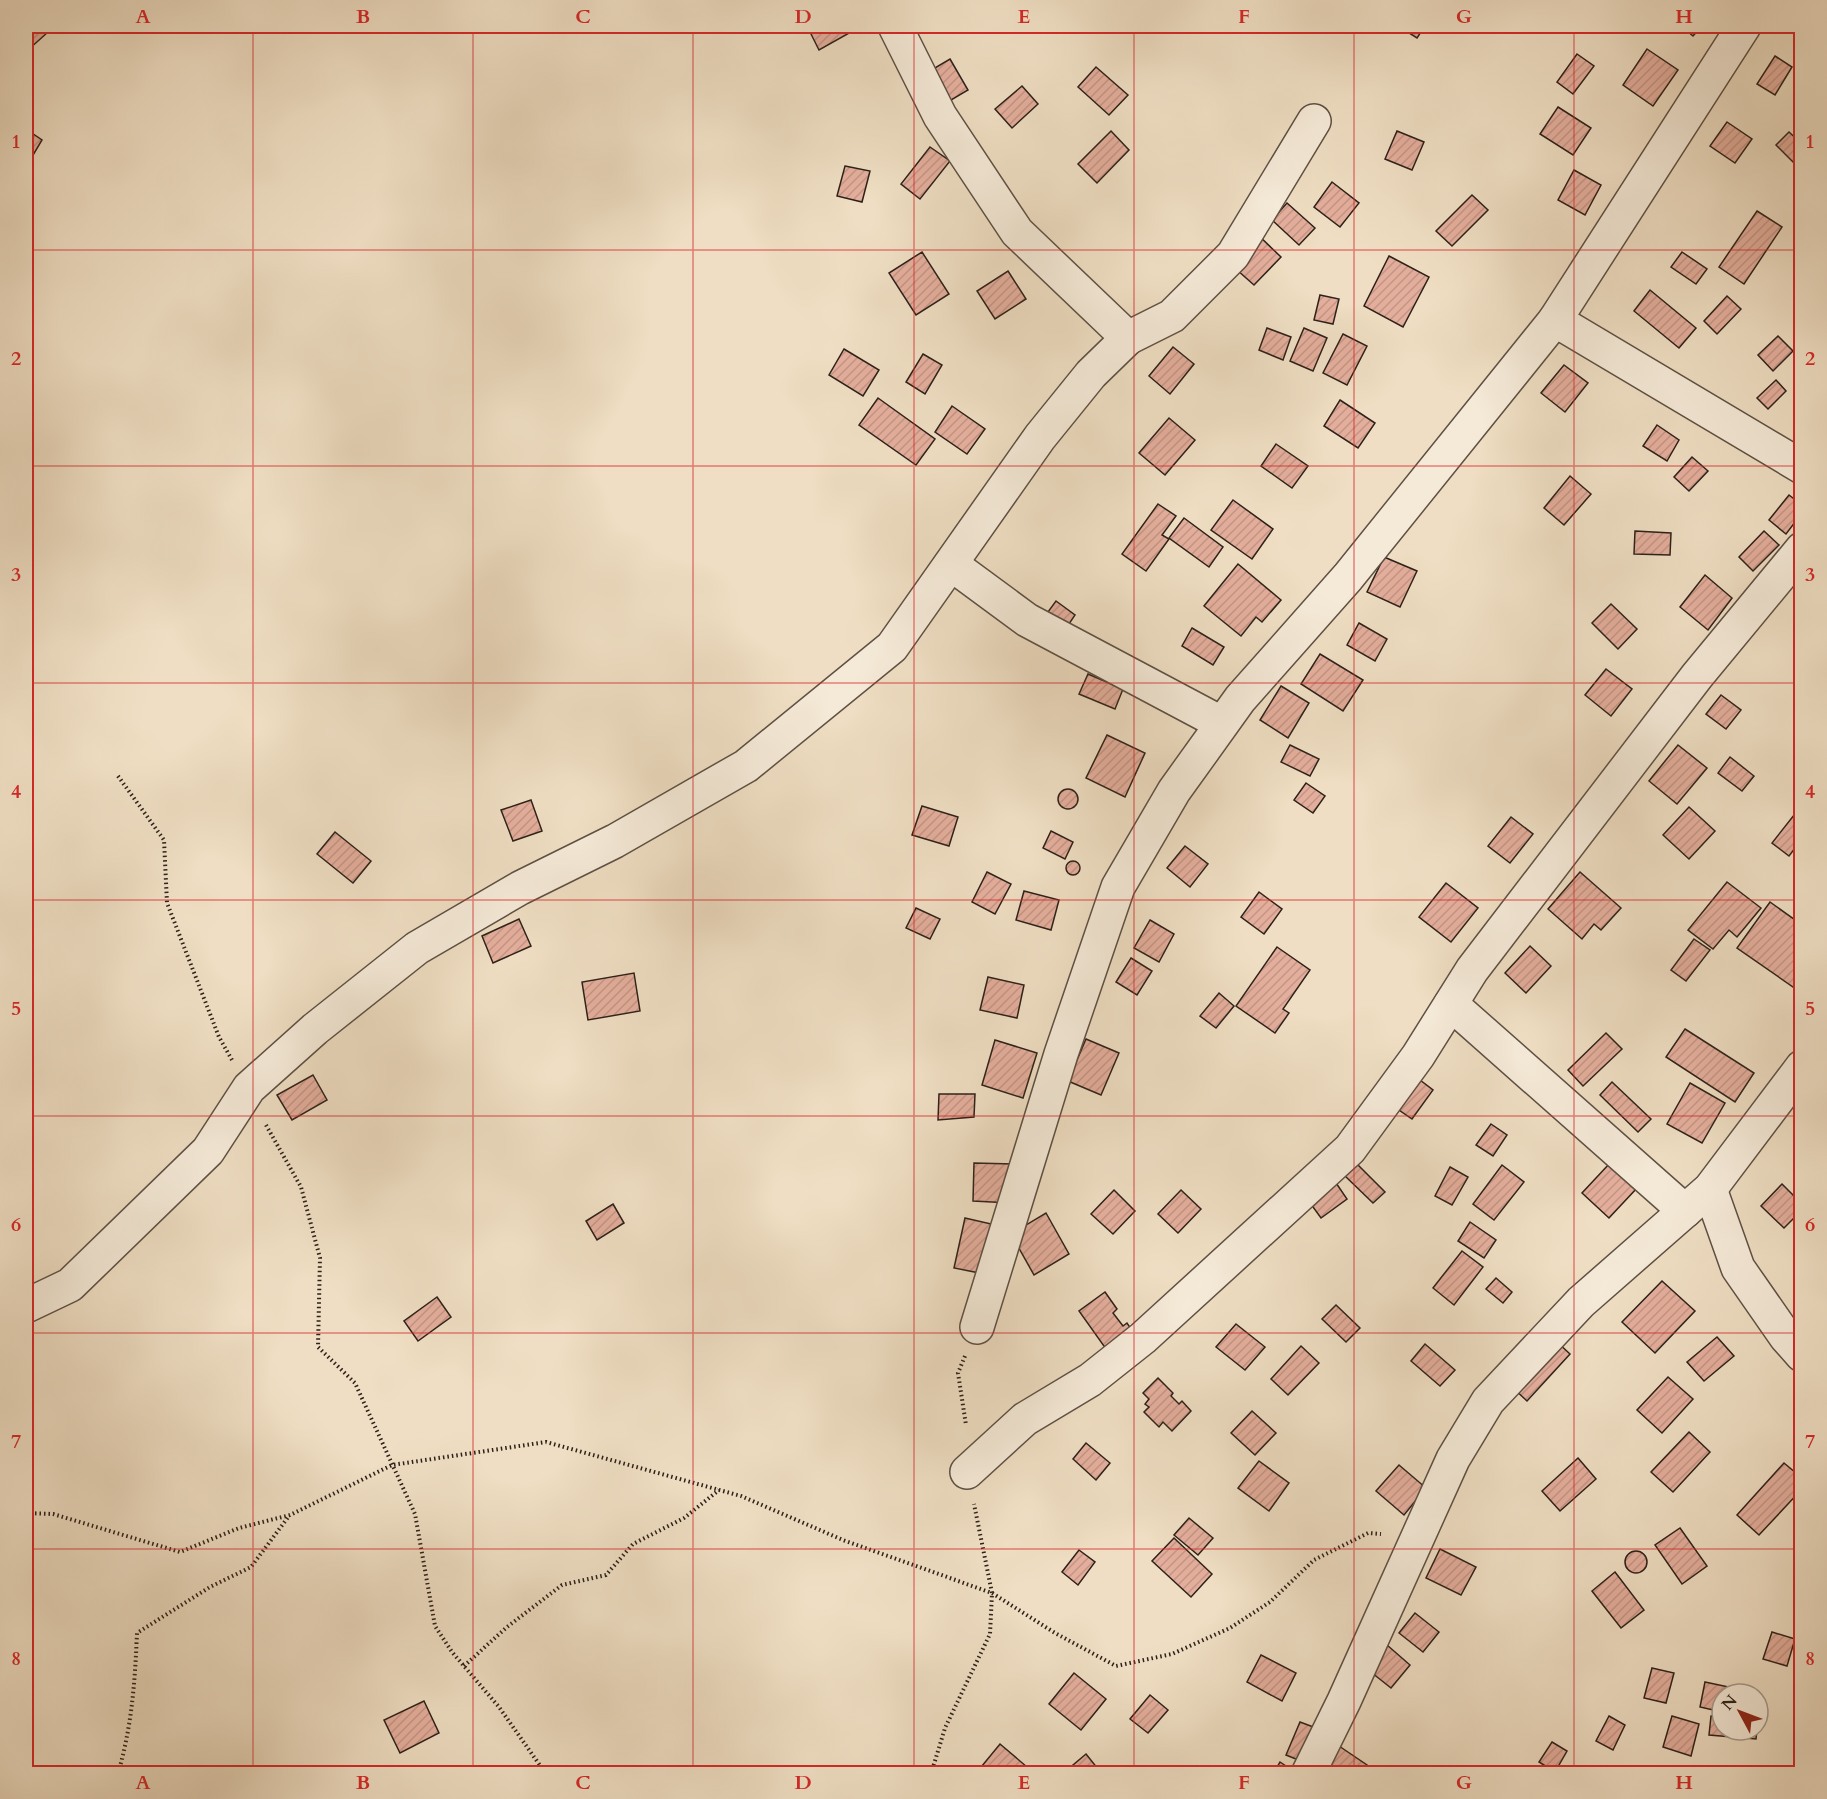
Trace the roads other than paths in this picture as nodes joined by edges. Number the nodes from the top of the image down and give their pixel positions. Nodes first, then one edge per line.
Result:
1 (895, 26) edge
2 (1744, 26) edge
3 (1314, 121) dead end
4 (1555, 320) junction
5 (1128, 338) junction
6 (1802, 467) edge
7 (1802, 549) edge
8 (951, 564) junction
9 (1221, 723) junction
10 (1451, 1004) junction
11 (1802, 1067) edge
12 (1710, 1189) junction
13 (1685, 1211) junction
14 (26, 1306) edge
15 (977, 1327) road end
16 (1802, 1355) edge
17 (967, 1472) road end
18 (1308, 1773) edge

1 - 5 street
2 - 4 street
3 - 5 street
4 - 6 street
4 - 9 street
5 - 8 street
7 - 10 street
8 - 9 street
8 - 14 street
9 - 15 street
10 - 13 street
10 - 17 street
11 - 12 street
12 - 13 street
12 - 16 street
13 - 18 street

